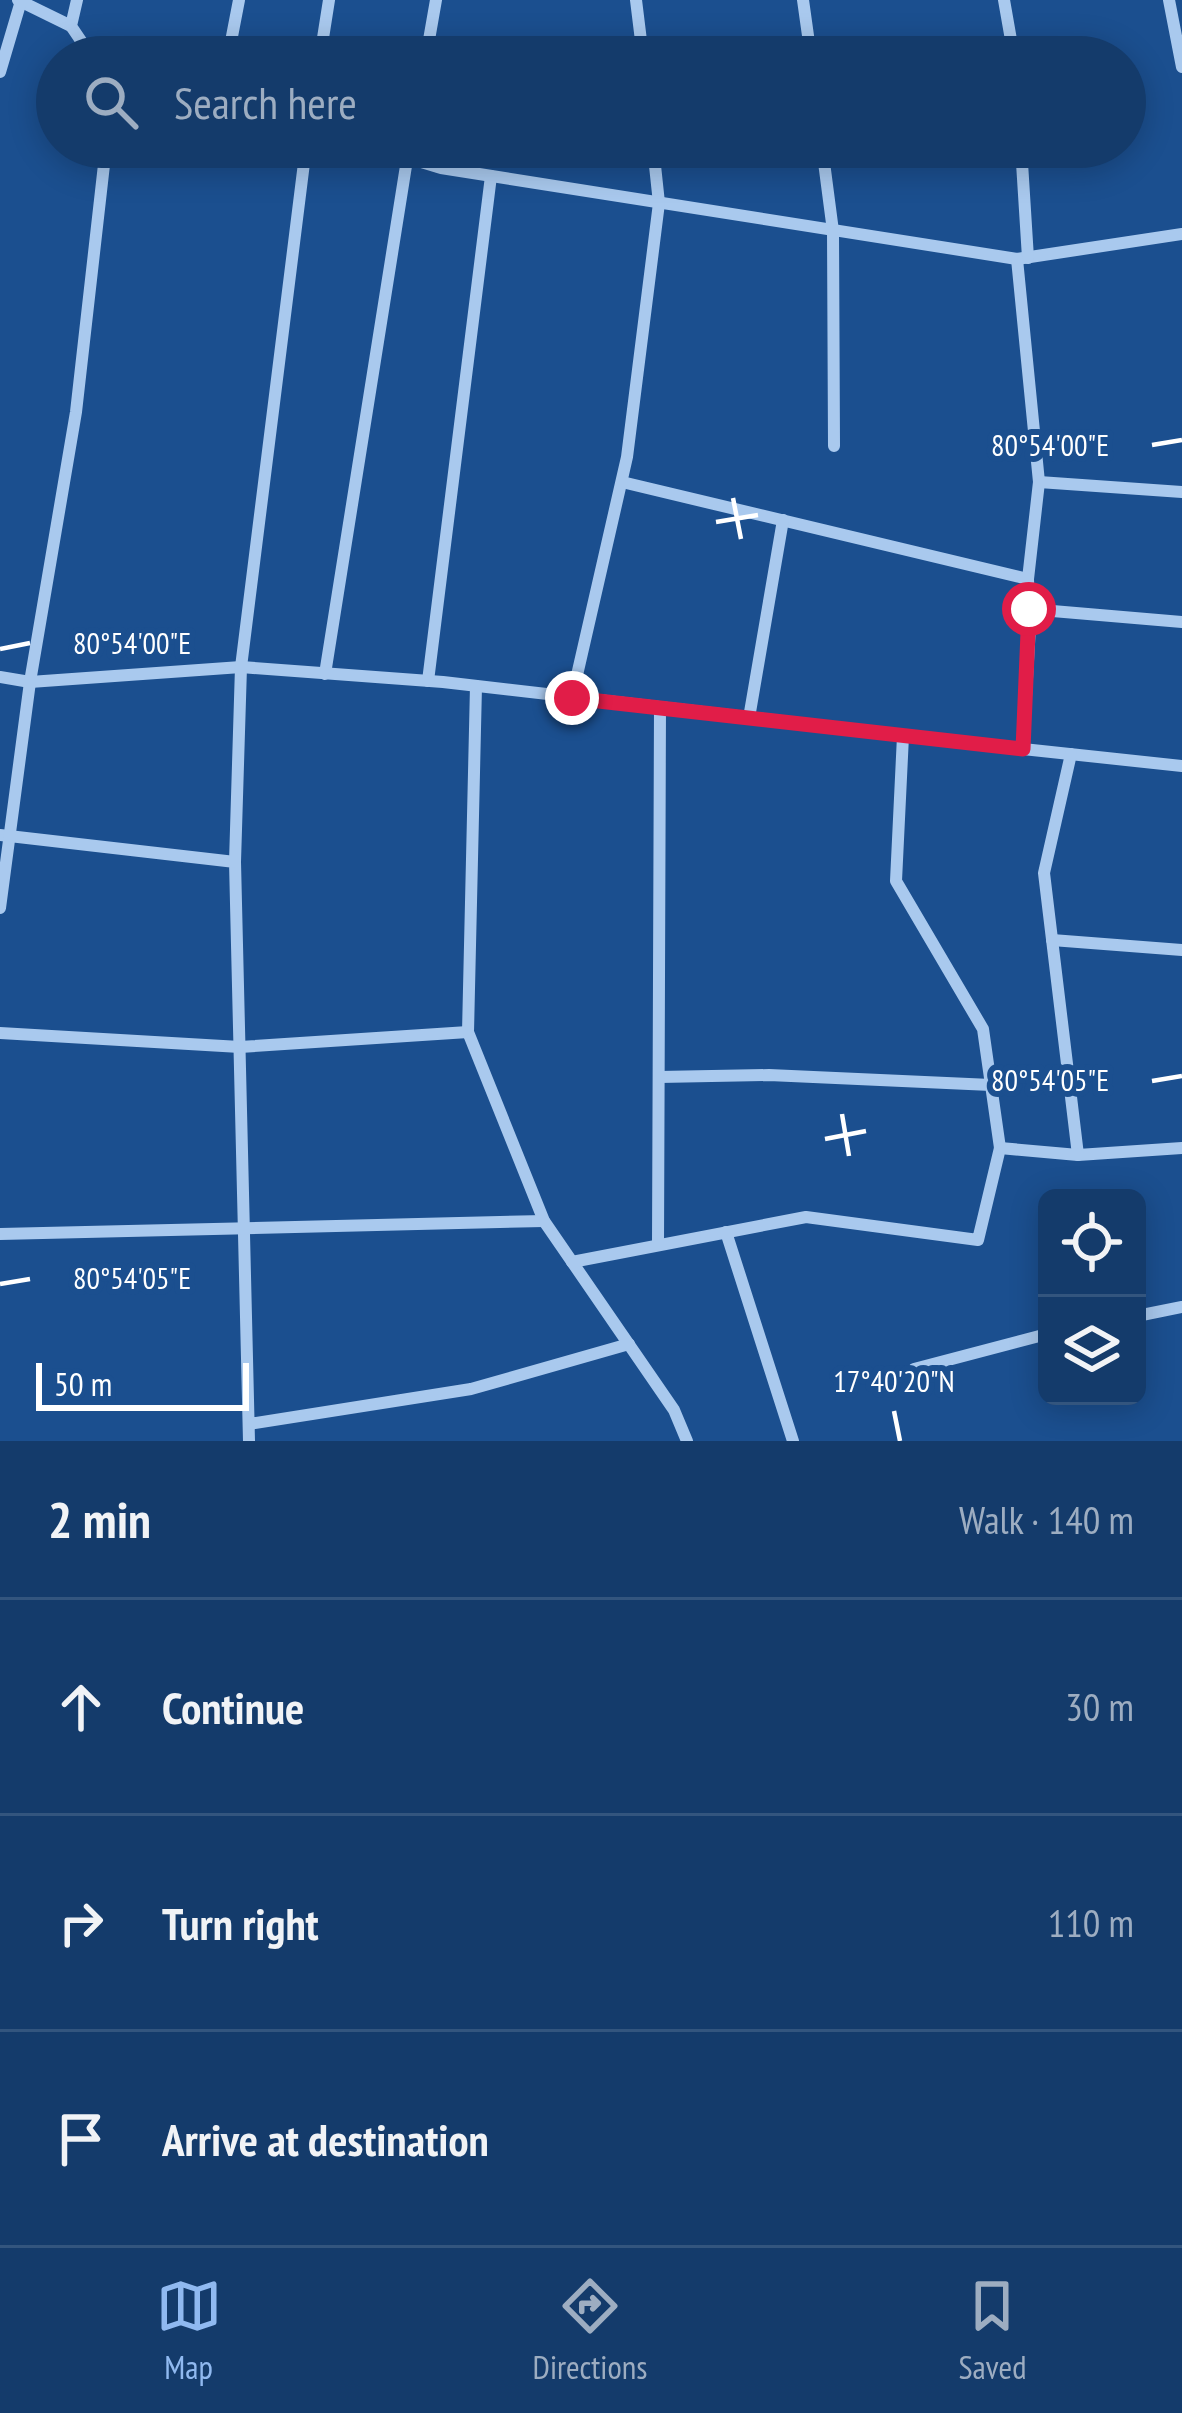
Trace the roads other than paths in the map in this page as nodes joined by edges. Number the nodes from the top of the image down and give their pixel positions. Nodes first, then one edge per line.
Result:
1 (77, 0) edge
2 (239, 0) edge
3 (329, 0) edge
4 (436, 0) edge
5 (636, 0) edge
6 (803, 0) edge
7 (1004, 0) edge
8 (1169, 0) edge
9 (20, 1) edge
10 (71, 26) junction
11 (78, 36) edge
12 (232, 36) edge
13 (323, 36) edge
14 (430, 36) edge
15 (640, 36) edge
16 (808, 36) edge
17 (1010, 36) edge
18 (1182, 67) edge
19 (0, 72) edge
20 (104, 168) edge
21 (303, 168) edge
22 (406, 168) edge
23 (462, 168) edge
24 (655, 168) edge
25 (825, 168) edge
26 (1021, 168) edge
27 (491, 176) junction
28 (659, 203) junction
29 (833, 231) junction
30 (1182, 234) edge
31 (1022, 259) junction
32 (834, 446) dead end
33 (622, 482) junction
34 (1039, 482) junction
35 (1182, 492) edge
36 (783, 520) junction
37 (1028, 579) junction
38 (1031, 609) junction
39 (1182, 622) edge
40 (241, 668) junction
41 (325, 674) junction
42 (0, 677) edge
43 (428, 681) junction
44 (30, 682) junction
45 (476, 686) junction
46 (572, 698) junction
47 (660, 708) junction
48 (749, 718) junction
49 (903, 736) junction
50 (1023, 749) junction
51 (1071, 754) junction
52 (1182, 766) edge
53 (5, 836) edge
54 (236, 862) junction
55 (0, 908) edge
56 (1052, 940) junction
57 (1182, 950) edge
58 (468, 1032) junction
59 (0, 1033) edge
60 (240, 1046) junction
61 (658, 1077) junction
62 (991, 1085) junction
63 (1000, 1148) junction
64 (1182, 1148) edge
65 (1078, 1156) junction
66 (544, 1221) junction
67 (244, 1230) junction
68 (726, 1232) junction
69 (0, 1234) edge
70 (658, 1245) junction
71 (572, 1262) junction
72 (1182, 1307) edge
73 (1146, 1314) edge
74 (1038, 1336) edge
75 (629, 1344) junction
76 (914, 1369) dead end
77 (249, 1424) junction
78 (249, 1441) edge
79 (687, 1441) edge
80 (794, 1441) edge

1 - 10 street
2 - 12 street
3 - 13 street
4 - 14 street
5 - 15 street
6 - 16 street
7 - 17 street
8 - 18 street
9 - 10 street
9 - 19 street
10 - 11 street
20 - 44 street
21 - 40 street
22 - 41 street
23 - 27 street
24 - 28 street
25 - 29 street
26 - 31 street
27 - 28 street
27 - 43 street
28 - 29 street
28 - 33 street
29 - 31 street
29 - 32 street
30 - 31 street
31 - 34 street
33 - 36 street
33 - 46 street
34 - 35 street
34 - 37 street
36 - 37 street
36 - 48 street
37 - 38 street
38 - 39 street
38 - 50 street
40 - 41 street
40 - 44 street
40 - 54 street
41 - 43 street
42 - 44 street
43 - 45 street
44 - 53 street
45 - 46 street
45 - 58 street
46 - 47 street
47 - 48 street
47 - 61 street
48 - 49 street
49 - 50 street
49 - 62 street
50 - 51 street
51 - 52 street
51 - 56 street
53 - 54 street
53 - 55 street
54 - 60 street
56 - 57 street
56 - 65 street
58 - 60 street
58 - 66 street
59 - 60 street
60 - 67 street
61 - 62 street
61 - 70 street
62 - 63 street
63 - 65 street
63 - 68 street
64 - 65 street
66 - 67 street
66 - 71 street
67 - 69 street
67 - 77 street
68 - 70 street
68 - 80 street
70 - 71 street
71 - 75 street
72 - 73 street
74 - 76 street
75 - 77 street
75 - 79 street
77 - 78 street

